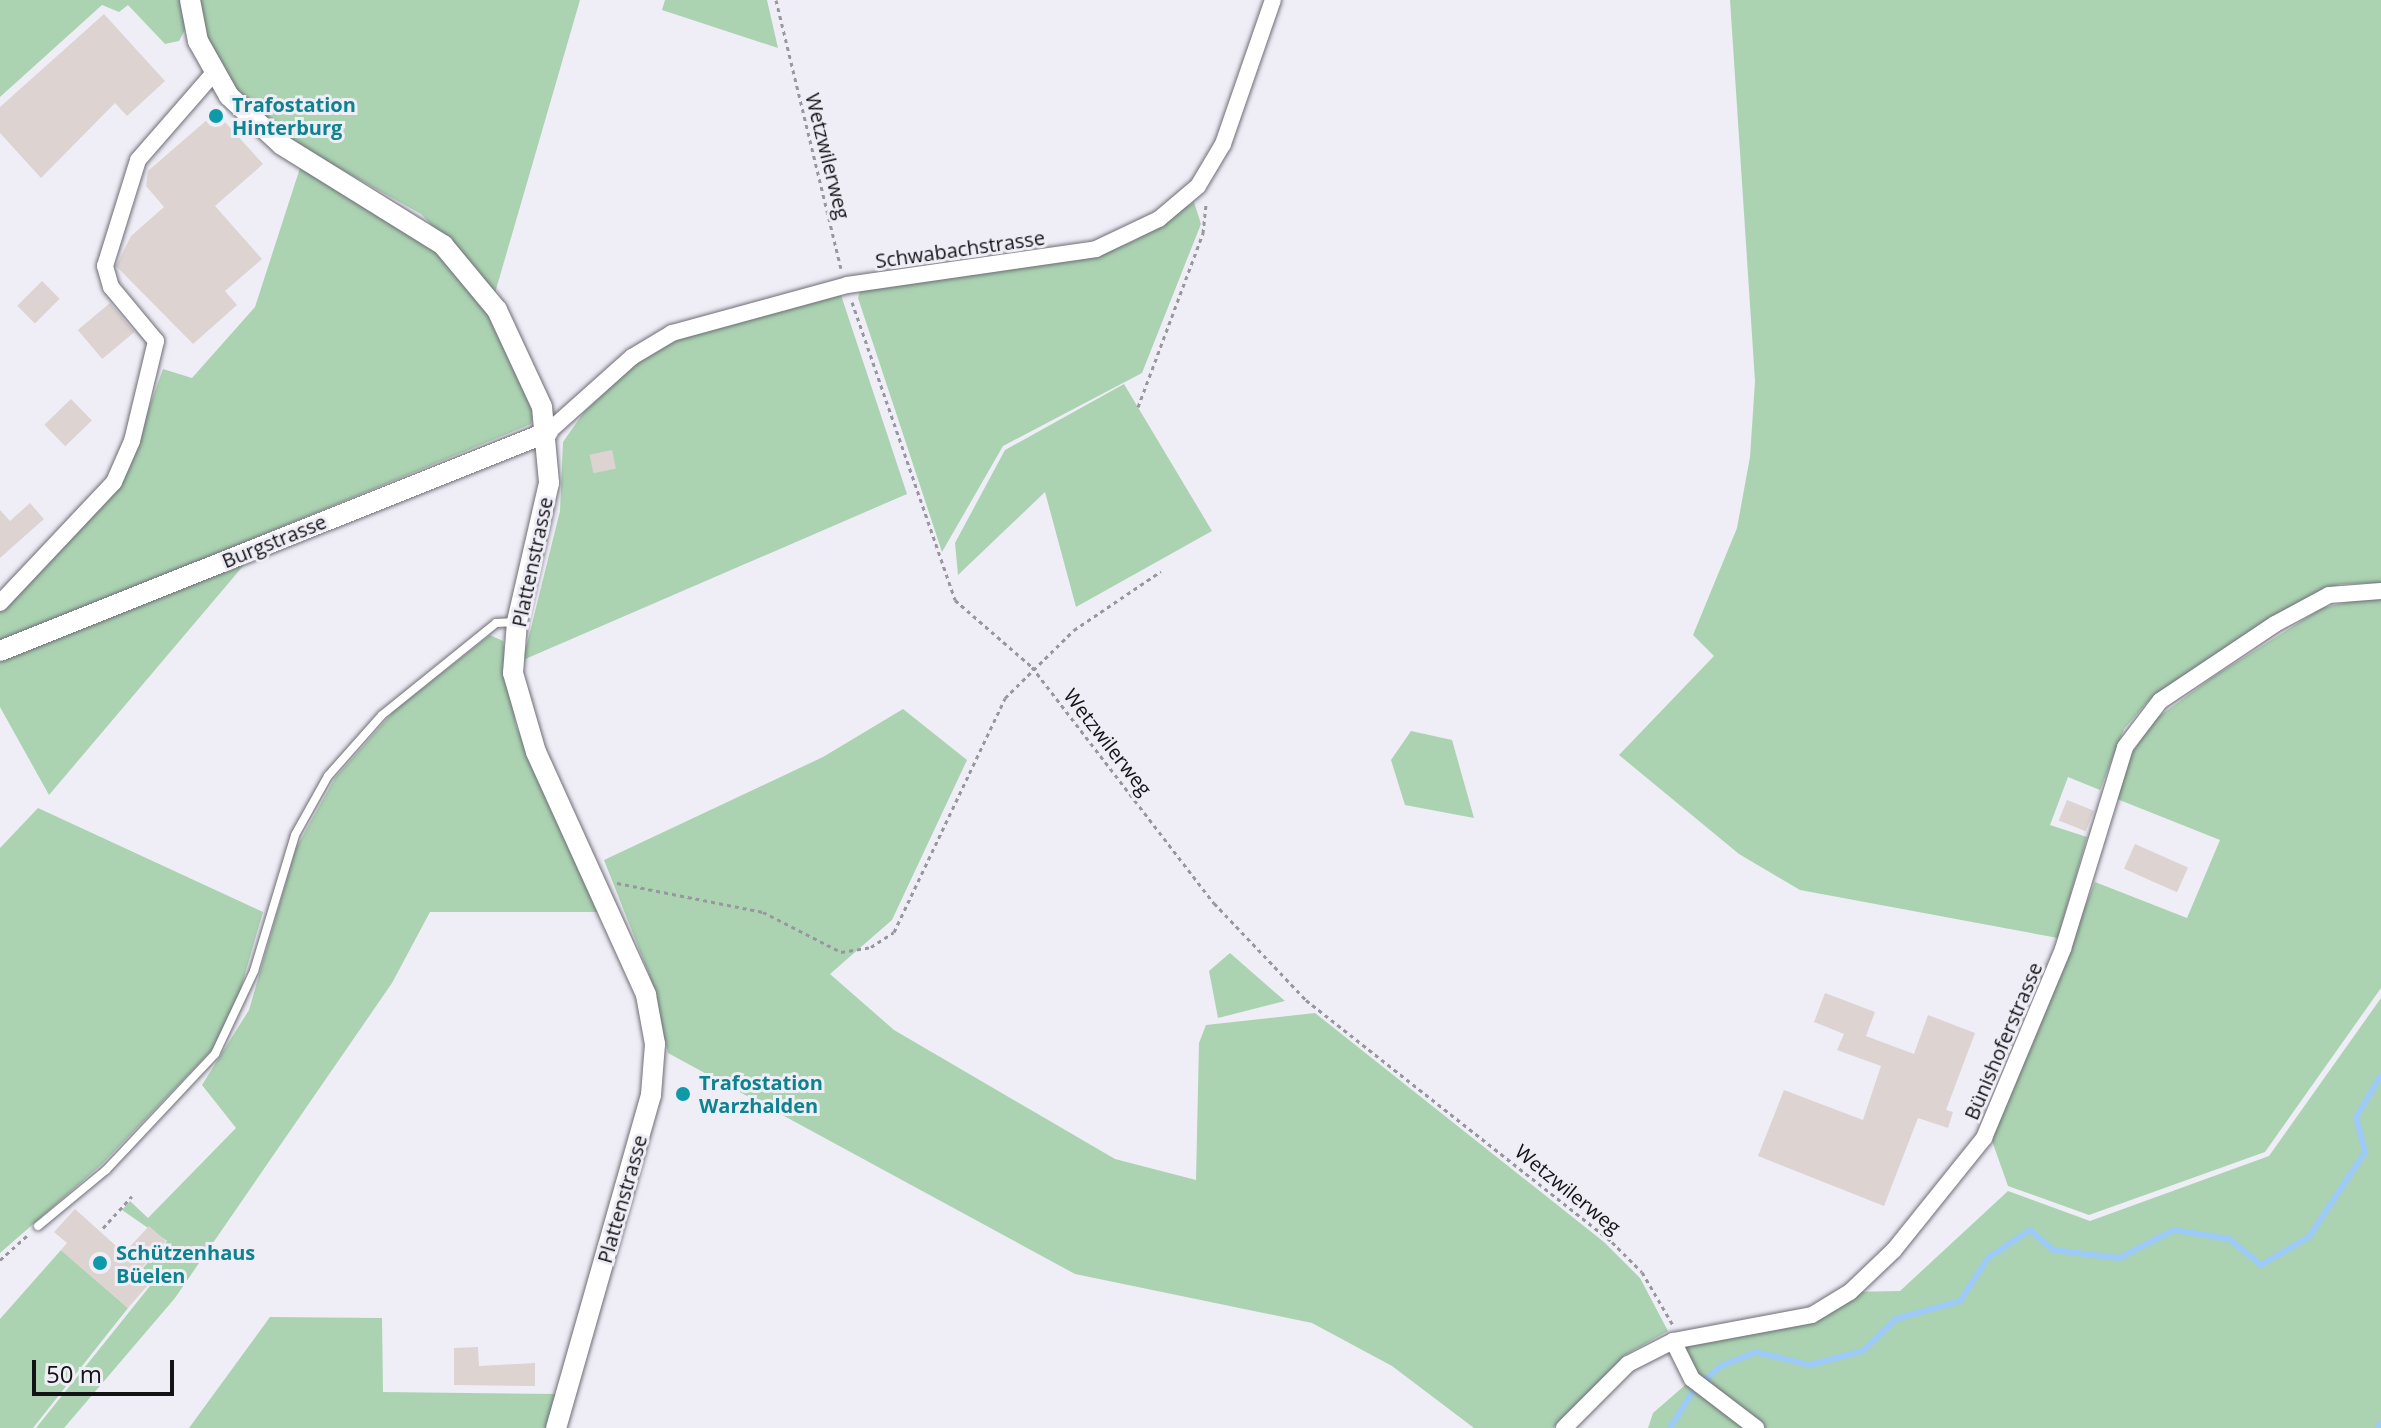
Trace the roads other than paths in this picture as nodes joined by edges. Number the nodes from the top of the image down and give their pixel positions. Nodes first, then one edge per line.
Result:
1 (190, 0) edge
2 (1273, 0) edge
3 (213, 74) junction
4 (548, 432) junction
5 (2381, 591) edge
6 (0, 603) edge
7 (517, 622) junction
8 (0, 651) edge
9 (38, 1226) road end
10 (1673, 1341) junction
11 (556, 1428) edge
12 (1564, 1428) edge
13 (1756, 1428) edge

1 - 3 street, Plattenstrasse
2 - 4 street, Schwabachstrasse
3 - 4 street, Plattenstrasse
3 - 6 street
4 - 7 street, Plattenstrasse
4 - 8 street, Burgstrasse
5 - 10 street, Bünishoferstrasse
7 - 9 lane
7 - 11 street, Plattenstrasse
10 - 12 street, Bünishoferstrasse
10 - 13 street

